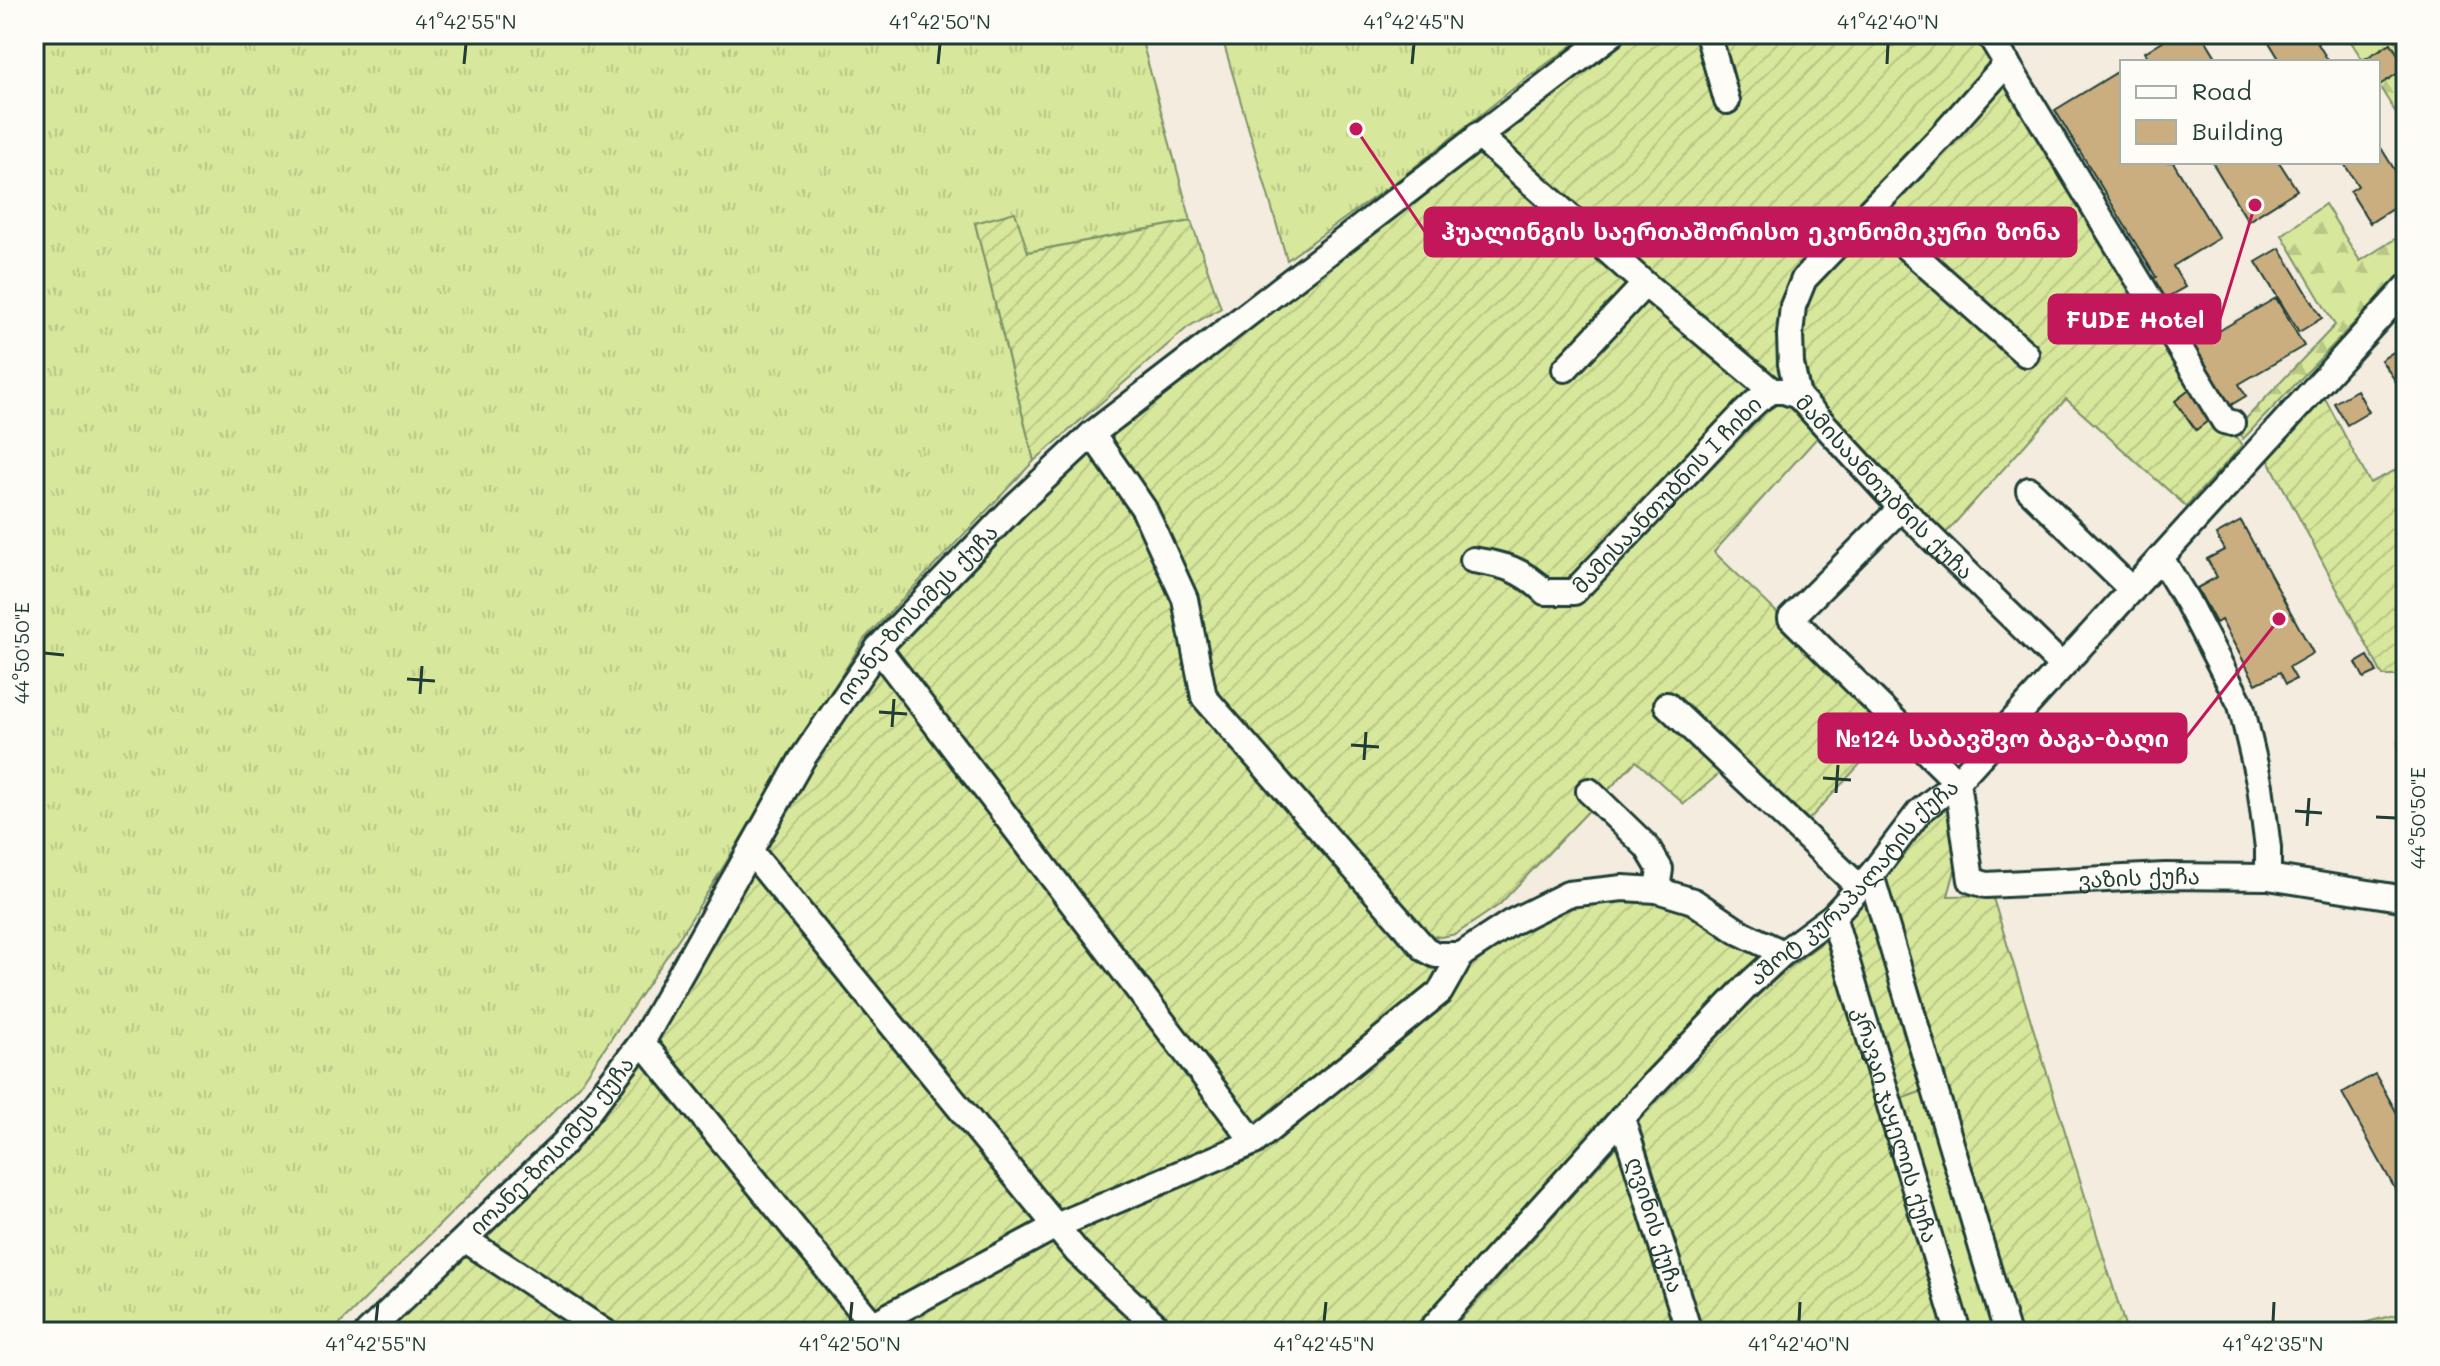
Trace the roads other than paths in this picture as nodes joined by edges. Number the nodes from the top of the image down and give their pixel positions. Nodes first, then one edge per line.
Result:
1 (1612, 34) edge
2 (1708, 34) edge
3 (1989, 34) edge
4 (2007, 63) junction
5 (1727, 101) dead end
6 (1478, 135) junction
7 (1868, 213) junction
8 (1645, 284) junction
9 (2406, 288) edge
10 (2026, 354) dead end
11 (1565, 369) dead end
12 (1772, 391) junction
13 (1798, 396) junction
14 (2232, 423) dead end
15 (1092, 434) junction
16 (2029, 490) dead end
17 (1901, 508) junction
18 (2161, 558) junction
19 (1473, 560) dead end
20 (2132, 590) junction
21 (878, 648) junction
22 (2062, 666) junction
23 (1667, 705) dead end
24 (1957, 782) junction
25 (1589, 791) dead end
26 (751, 852) junction
27 (2268, 877) junction
28 (1865, 881) junction
29 (1657, 890) junction
30 (2406, 899) edge
31 (1833, 916) junction
32 (1783, 953) junction
33 (1461, 955) junction
34 (642, 1042) junction
35 (1622, 1118) junction
36 (1254, 1142) junction
37 (1056, 1226) junction
38 (466, 1240) junction
39 (866, 1328) edge
40 (368, 1332) edge
41 (605, 1332) edge
42 (1163, 1332) edge
43 (1429, 1332) edge
44 (1689, 1332) edge
45 (1958, 1332) edge
46 (2007, 1332) edge

1 - 6 street, იოანე-ზოსიმეს ქუჩა
2 - 5 street
3 - 4 street
4 - 7 street, მამისაანთუბნის ქუჩა
4 - 14 street
6 - 8 street
6 - 15 street, იოანე-ზოსიმეს ქუჩა
7 - 10 street
7 - 13 street, მამისაანთუბნის ქუჩა
8 - 11 street
8 - 12 street
9 - 18 street, აშოტ კურაპალატის ქუჩა
12 - 13 street
12 - 19 street, მამისაანთუბნის I ჩიხი
13 - 17 street, მამისაანთუბნის ქუჩა
15 - 21 street, იოანე-ზოსიმეს ქუჩა
15 - 33 street
16 - 20 street
17 - 22 street, მამისაანთუბნის ქუჩა
17 - 24 street
18 - 20 street, აშოტ კურაპალატის ქუჩა
18 - 27 street
20 - 22 street, აშოტ კურაპალატის ქუჩა
21 - 26 street, იოანე-ზოსიმეს ქუჩა
21 - 36 street
22 - 24 street, აშოტ კურაპალატის ქუჩა
23 - 28 street
24 - 27 street, ვაზის ქუჩა
24 - 28 street, აშოტ კურაპალატის ქუჩა
25 - 29 street
26 - 34 street, იოანე-ზოსიმეს ქუჩა
26 - 37 street
27 - 30 street, ვაზის ქუჩა
28 - 31 street, აშოტ კურაპალატის ქუჩა
28 - 46 street
29 - 32 street
29 - 33 street
31 - 32 street, აშოტ კურაპალატის ქუჩა
31 - 45 street, კრავაი ჯაყელის ქუჩა
32 - 35 street, აშოტ კურაპალატის ქუჩა
33 - 36 street
34 - 38 street, იოანე-ზოსიმეს ქუჩა
34 - 39 street
35 - 43 street, აშოტ კურაპალატის ქუჩა
35 - 44 street, ღვინის ქუჩა
36 - 37 street
37 - 39 street
37 - 42 street
38 - 40 street, იოანე-ზოსიმეს ქუჩა
38 - 41 street

